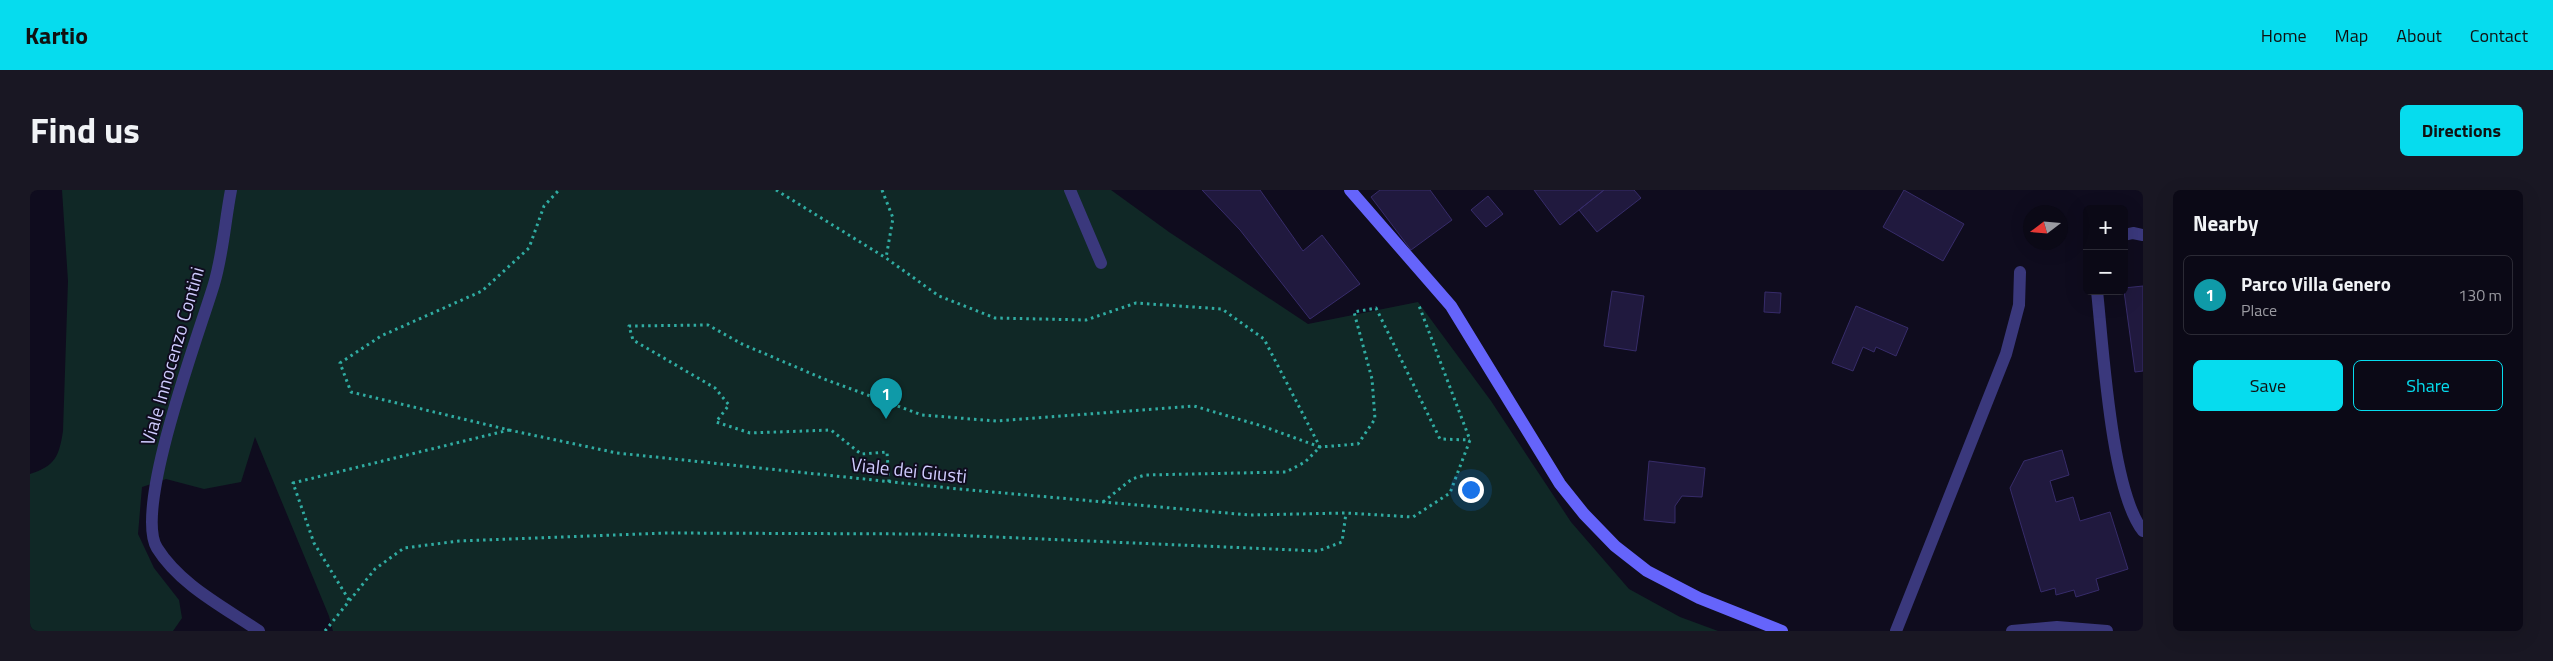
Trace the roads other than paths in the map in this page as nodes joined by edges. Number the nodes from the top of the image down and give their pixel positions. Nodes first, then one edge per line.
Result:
1 (230, 190) edge
2 (1070, 190) edge
3 (1350, 190) edge
4 (2128, 234) edge
5 (2143, 235) edge
6 (1101, 263) dead end
7 (2020, 272) dead end
8 (2098, 295) edge
9 (2143, 530) edge
10 (259, 631) edge
11 (1782, 631) edge
12 (1896, 631) edge
13 (2012, 631) edge
14 (2107, 631) edge

1 - 10 street, Viale Innocenzo Contini
2 - 6 street
3 - 11 street
4 - 5 street
7 - 12 street
8 - 9 street
13 - 14 street

